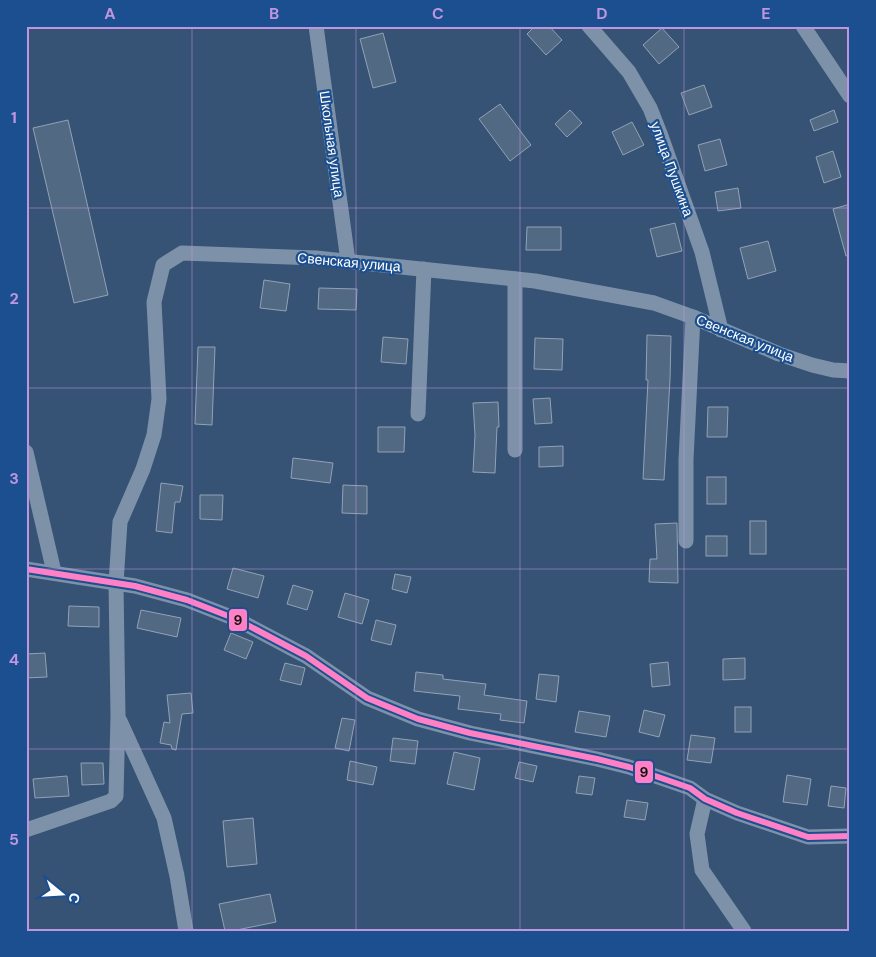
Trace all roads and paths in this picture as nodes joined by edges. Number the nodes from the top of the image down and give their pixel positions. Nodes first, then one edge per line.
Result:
1 (316, 26) edge
2 (588, 26) edge
3 (803, 26) edge
4 (850, 96) edge
5 (348, 261) junction
6 (424, 269) junction
7 (515, 279) junction
8 (693, 317) junction
9 (721, 330) junction
10 (850, 371) edge
11 (418, 414) dead end
12 (515, 450) dead end
13 (26, 452) edge
14 (686, 541) dead end
15 (26, 569) edge
16 (54, 572) junction
17 (116, 583) junction
18 (118, 716) junction
19 (705, 799) junction
20 (26, 830) edge
21 (850, 836) edge
22 (186, 931) edge
23 (744, 931) edge

1 - 5 street, Школьная улица
2 - 9 street, улица Пушкина
3 - 4 street
5 - 6 street, Свенская улица
5 - 17 street, Свенская улица
6 - 7 street, Свенская улица
6 - 11 street
7 - 8 street, Свенская улица
7 - 12 street
8 - 9 street, Свенская улица
8 - 14 street
9 - 10 street, Свенская улица
13 - 16 street
15 - 16 street
16 - 17 street
17 - 18 street, Свенская улица
17 - 19 street
18 - 20 street, Свенская улица
18 - 22 street
19 - 21 street
19 - 23 street

